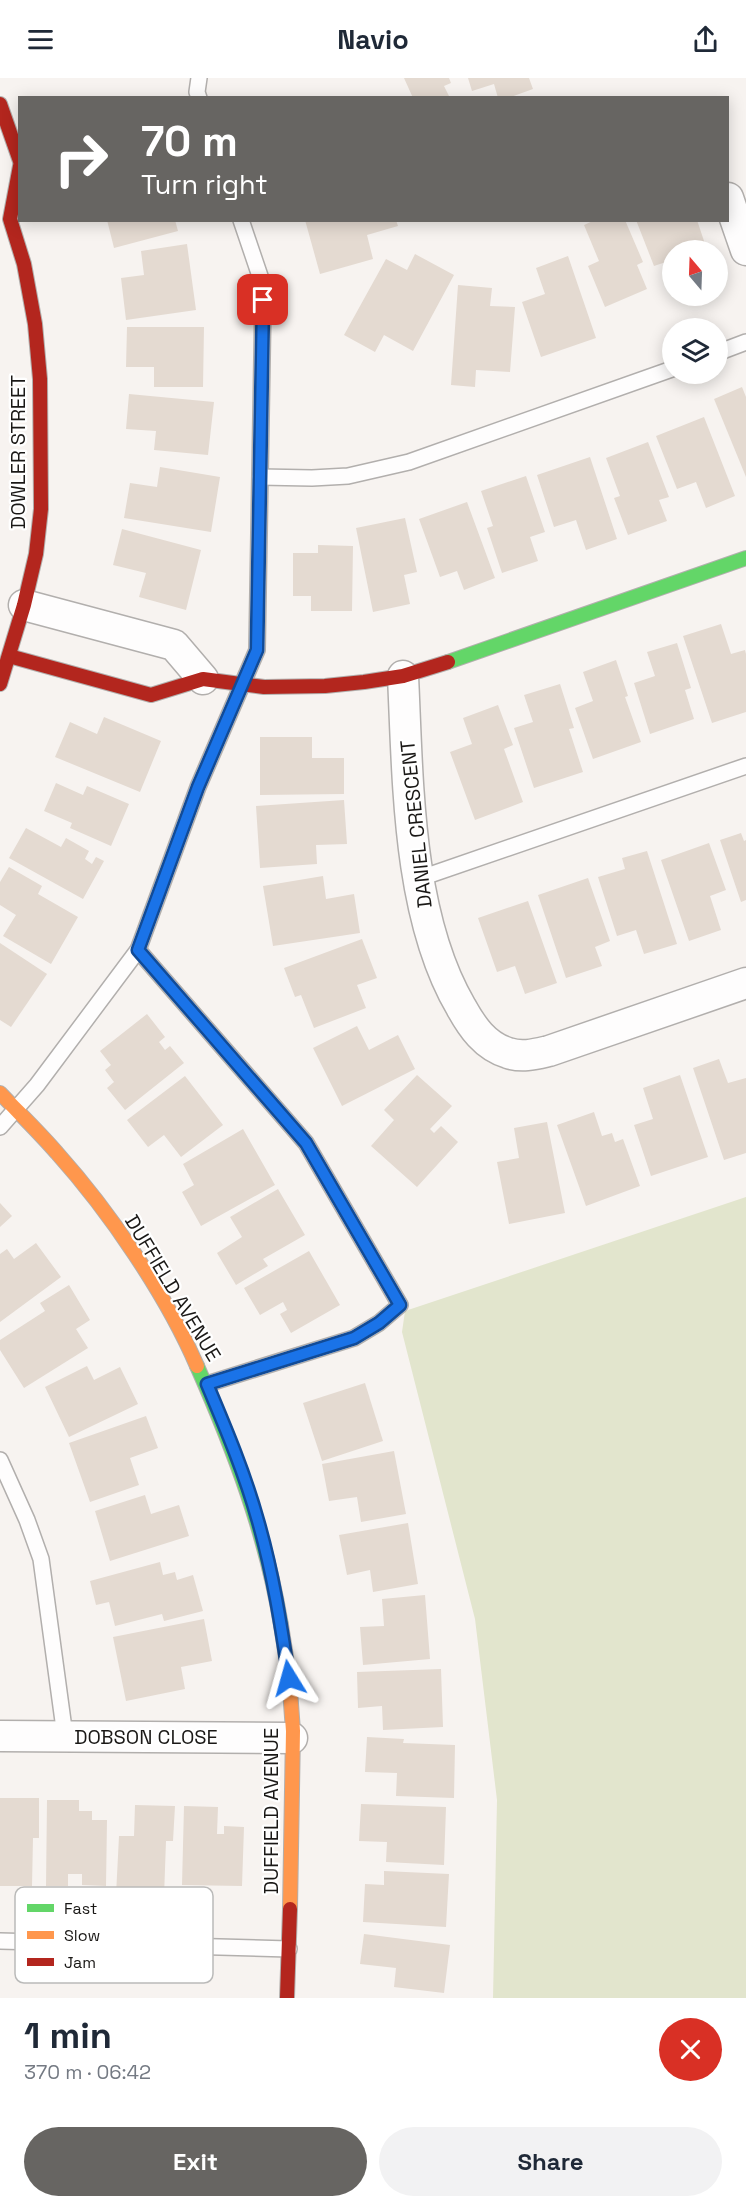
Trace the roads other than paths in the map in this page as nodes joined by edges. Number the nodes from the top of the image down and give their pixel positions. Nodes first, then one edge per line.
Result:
1 (199, 78) edge
2 (198, 96) edge
3 (0, 104) edge
4 (18, 155) edge
5 (18, 173) edge
6 (729, 201) edge
7 (5, 215) edge
8 (242, 222) edge
9 (746, 250) edge
10 (746, 342) edge
11 (728, 348) edge
12 (662, 373) edge
13 (260, 477) junction
14 (746, 558) edge
15 (24, 605) junction
16 (9, 656) junction
17 (403, 676) junction
18 (203, 679) junction
19 (0, 684) edge
20 (243, 684) junction
21 (746, 766) edge
22 (418, 879) junction
23 (138, 950) junction
24 (746, 983) edge
25 (0, 1093) edge
26 (17, 1109) junction
27 (0, 1127) edge
28 (207, 1384) junction
29 (0, 1460) edge
30 (0, 1737) edge
31 (65, 1737) junction
32 (292, 1738) junction
33 (0, 1941) edge
34 (15, 1941) edge
35 (213, 1947) edge
36 (289, 1949) junction
37 (288, 1998) edge

1 - 2 lane
3 - 4 street
5 - 7 street, DOWLER STREET
6 - 9 street
7 - 15 street, DOWLER STREET
8 - 13 lane
10 - 11 lane
12 - 13 lane
13 - 20 lane
14 - 17 street
15 - 16 street, DOWLER STREET
15 - 18 street
16 - 18 street
16 - 19 street, DOWLER STREET
17 - 20 street
17 - 22 street, DANIEL CRESCENT
18 - 20 street
20 - 23 lane
21 - 22 lane
22 - 24 street, DANIEL CRESCENT
23 - 26 lane
23 - 28 lane
25 - 26 street, DUFFIELD AVENUE
26 - 27 lane
26 - 28 street, DUFFIELD AVENUE
28 - 32 street, DUFFIELD AVENUE
29 - 31 lane
30 - 31 street, DOBSON CLOSE
31 - 32 street, DOBSON CLOSE
32 - 36 street, DUFFIELD AVENUE
33 - 34 lane
35 - 36 lane
36 - 37 street, DUFFIELD AVENUE

